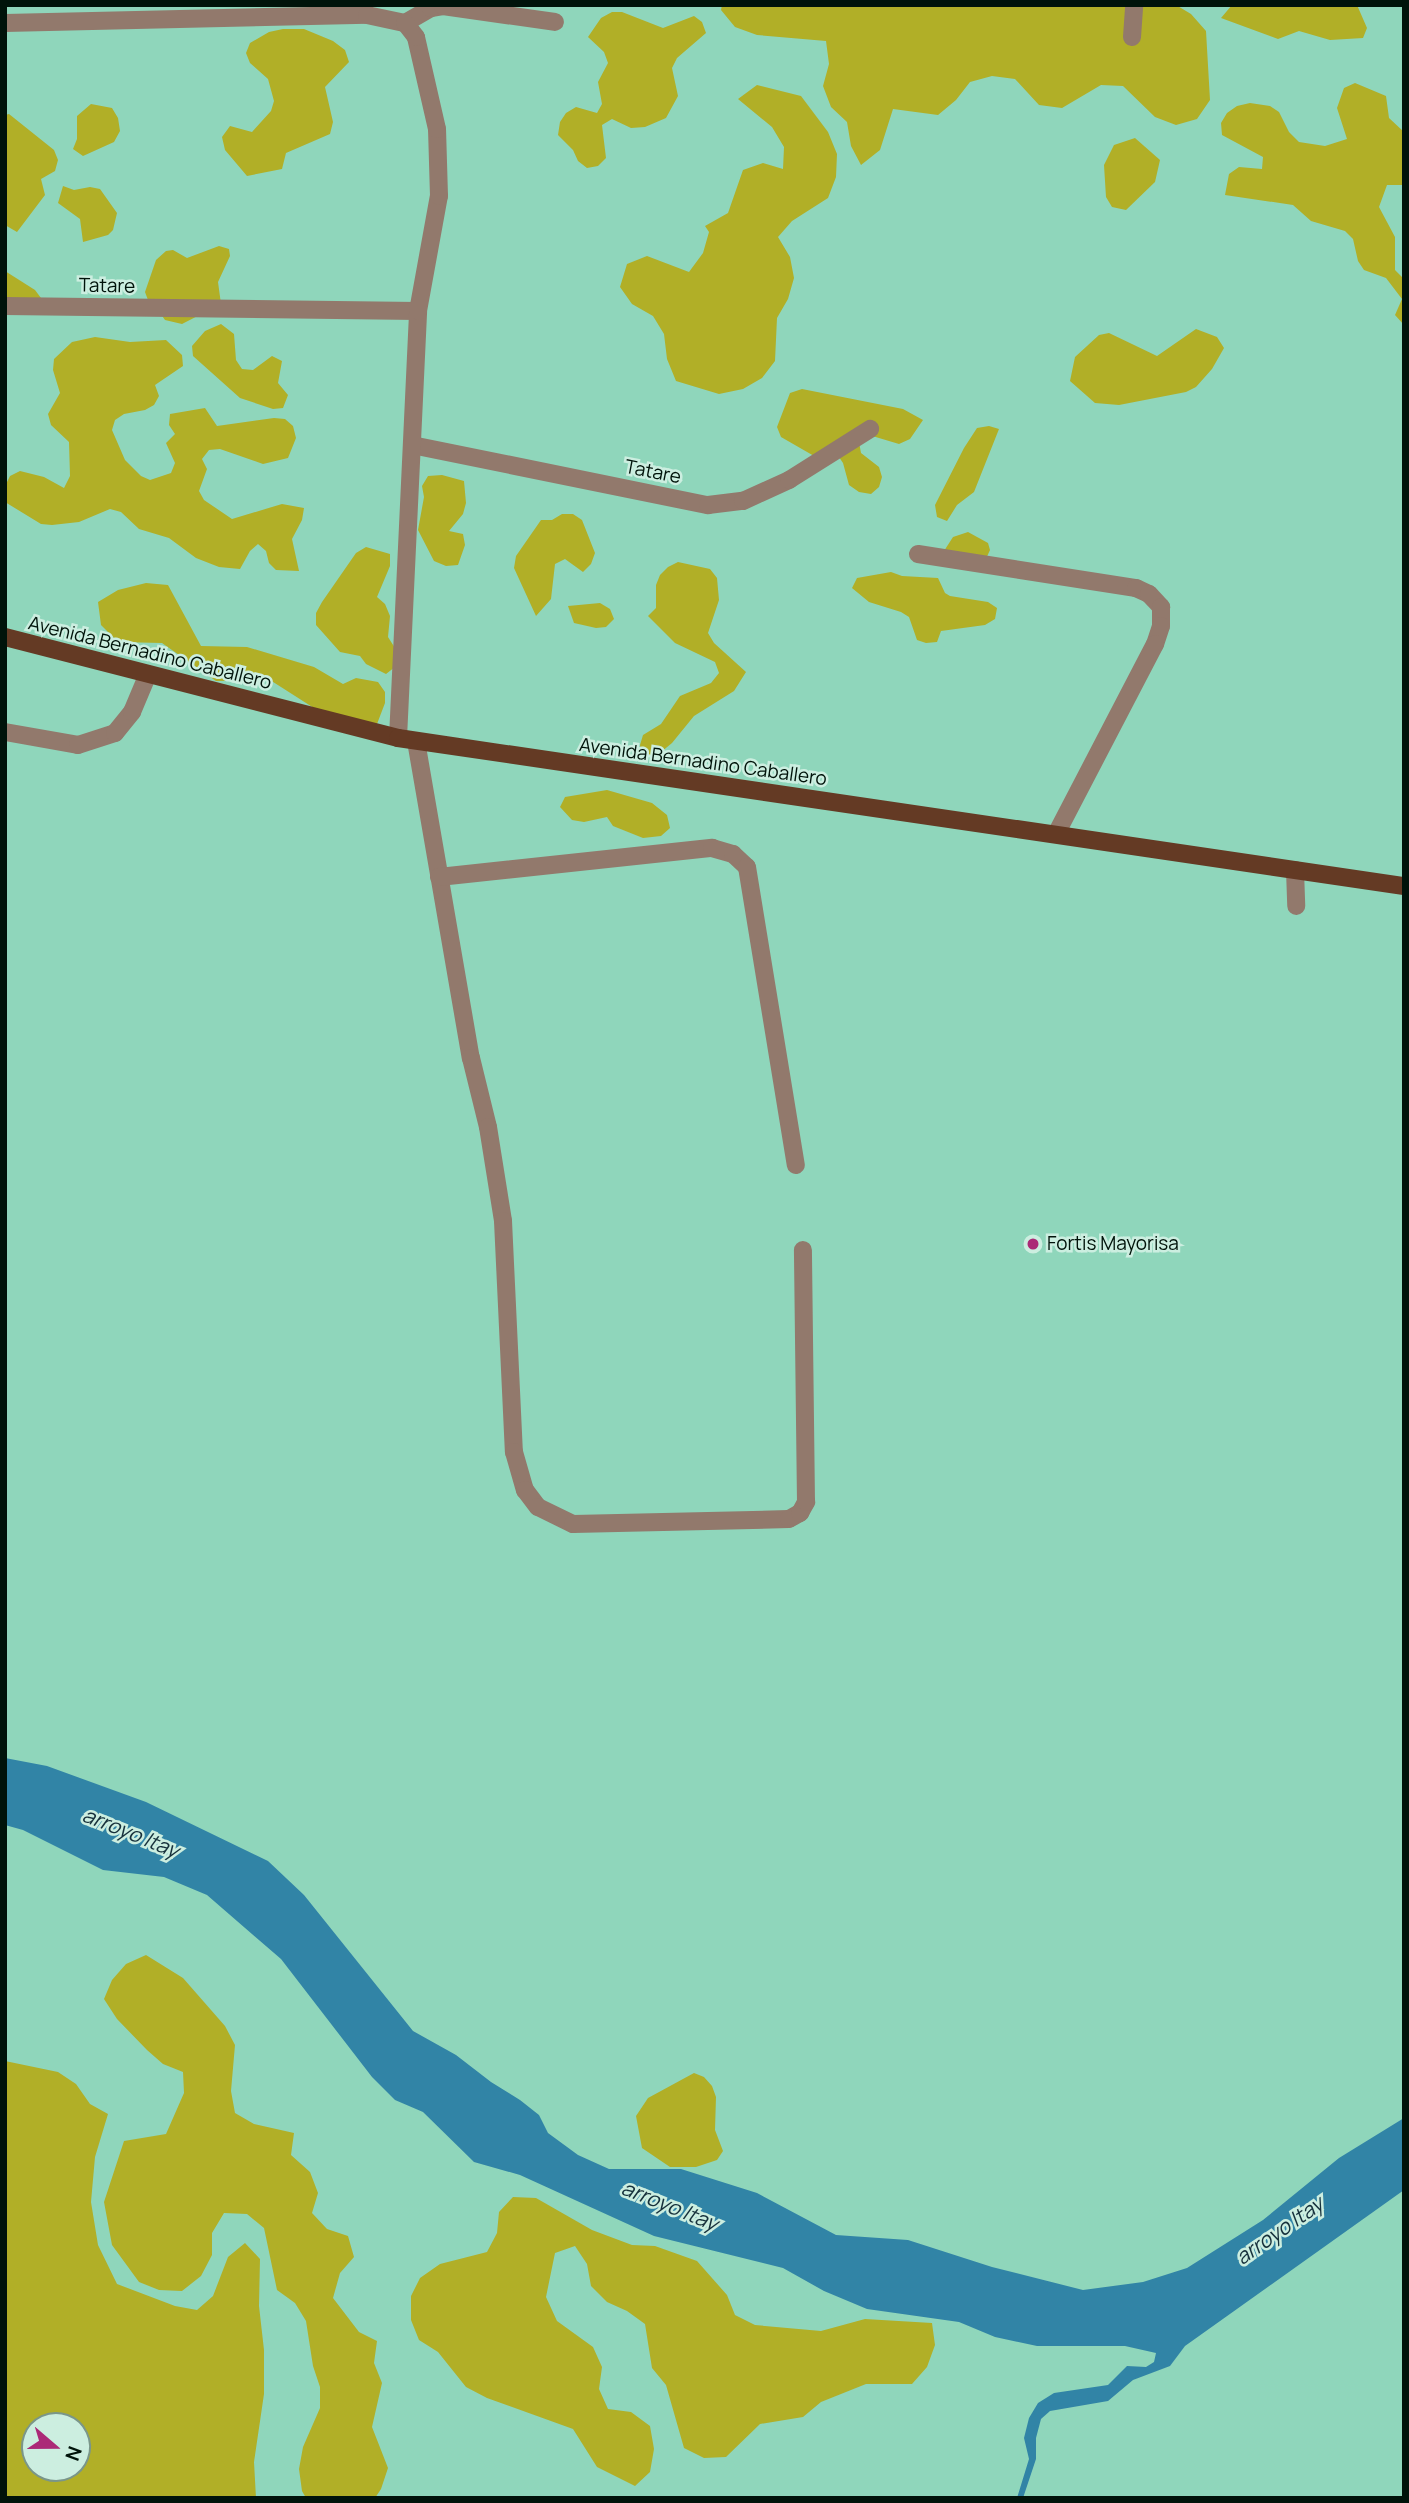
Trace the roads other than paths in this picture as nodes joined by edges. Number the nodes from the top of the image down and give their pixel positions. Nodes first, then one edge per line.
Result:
1 (1134, 5) edge
2 (555, 22) dead end
3 (5, 23) edge
4 (405, 23) junction
5 (1132, 37) dead end
6 (5, 306) edge
7 (418, 312) junction
8 (870, 429) dead end
9 (412, 445) junction
10 (918, 554) dead end
11 (5, 637) edge
12 (148, 674) junction
13 (5, 732) edge
14 (407, 739) junction
15 (1056, 834) junction
16 (1295, 870) junction
17 (439, 877) junction
18 (1404, 886) edge
19 (1296, 906) dead end
20 (796, 1165) dead end
21 (803, 1250) dead end

1 - 5 street
2 - 4 street
3 - 4 street
4 - 7 street
6 - 7 street, Tatare
7 - 9 street
8 - 9 street, Tatare
9 - 14 street
10 - 15 street
11 - 12 main road, Avenida Bernadino Caballero
12 - 13 street
12 - 14 main road, Avenida Bernadino Caballero
14 - 15 main road, Avenida Bernadino Caballero
14 - 17 street
15 - 16 main road, Avenida Bernadino Caballero
16 - 18 main road, Avenida Bernadino Caballero
16 - 19 street
17 - 20 street
17 - 21 street

